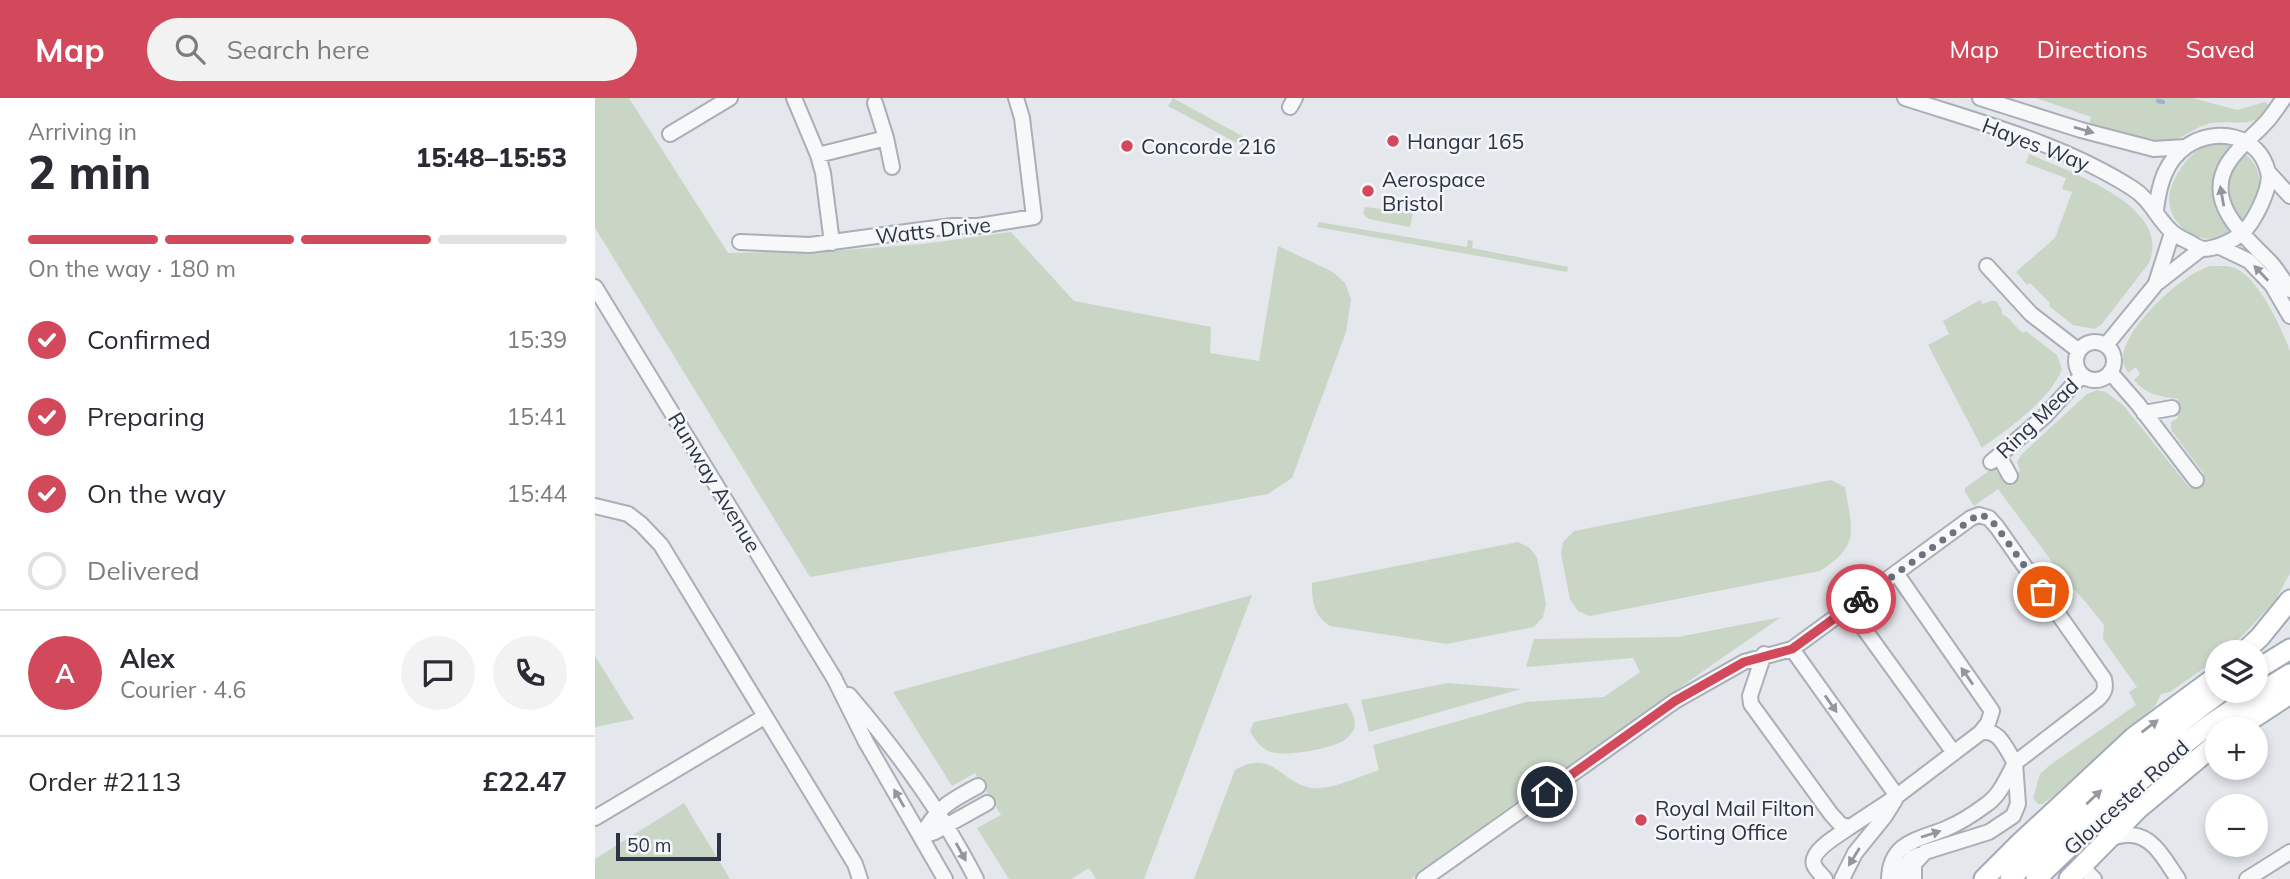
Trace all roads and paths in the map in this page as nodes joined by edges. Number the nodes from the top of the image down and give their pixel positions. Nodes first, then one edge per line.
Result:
1 (730, 98) edge
2 (794, 98) edge
3 (1016, 98) edge
4 (1905, 98) edge
5 (1980, 98) edge
6 (2284, 98) edge
7 (875, 103) dead end
8 (2267, 122) junction
9 (670, 134) dead end
10 (886, 138) junction
11 (2246, 140) junction
12 (2185, 147) junction
13 (818, 155) junction
14 (2262, 156) junction
15 (892, 167) dead end
16 (2269, 173) junction
17 (2290, 196) edge
18 (2156, 210) junction
19 (2172, 233) junction
20 (2242, 233) junction
21 (740, 242) dead end
22 (832, 243) junction
23 (2218, 246) junction
24 (2201, 249) junction
25 (1987, 266) dead end
26 (2156, 284) junction
27 (595, 286) edge
28 (2290, 290) edge
29 (2290, 316) edge
30 (2106, 345) junction
31 (2079, 351) junction
32 (2110, 372) junction
33 (2082, 375) junction
34 (2172, 408) dead end
35 (2144, 413) junction
36 (2010, 476) dead end
37 (2196, 480) dead end
38 (595, 506) edge
39 (1896, 573) junction
40 (2290, 600) edge
41 (1849, 608) junction
42 (2257, 640) edge
43 (1792, 649) junction
44 (2290, 649) edge
45 (1765, 654) junction
46 (2268, 663) edge
47 (2290, 674) edge
48 (834, 678) junction
49 (2205, 685) edge
50 (2290, 694) edge
51 (2207, 703) edge
52 (764, 717) junction
53 (2255, 717) edge
54 (1980, 733) junction
55 (1954, 753) junction
56 (2205, 753) edge
57 (2015, 763) junction
58 (978, 786) dead end
59 (1897, 796) junction
60 (987, 803) dead end
61 (938, 812) junction
62 (595, 818) edge
63 (946, 826) junction
64 (1850, 827) junction
65 (921, 837) junction
66 (2109, 838) junction
67 (1926, 852) junction
68 (2290, 852) edge
69 (2081, 875) edge
70 (860, 879) edge
71 (945, 879) edge
72 (976, 879) edge
73 (1424, 879) edge
74 (1825, 879) edge
75 (1842, 879) edge
76 (1889, 879) edge
77 (1903, 879) edge
78 (1915, 879) edge
79 (1984, 879) edge
80 (2010, 879) edge
81 (2036, 879) edge
82 (2178, 879) edge
83 (2247, 879) edge

1 - 9 street
2 - 13 street
3 - 22 street, Watts Drive
4 - 18 street, Hayes Way
5 -> 12 street, Hayes Way
6 - 8 street
7 - 10 street
8 - 11 street
8 - 14 street
10 - 13 street
10 - 15 street
11 - 12 street
11 - 14 street
20 -> 11 street
12 - 18 street
13 - 22 street
14 - 16 street
16 - 17 street
16 - 20 street
18 - 19 street, Hayes Way
19 - 24 street
19 - 26 street
20 - 23 street
20 - 28 street
21 - 22 street, Watts Drive
23 - 24 street
29 -> 23 street
24 - 26 street
25 - 31 street
26 - 30 street
27 - 48 street, Runway Avenue
30 - 31 street
30 - 32 street
31 - 33 street
32 - 33 street
32 - 35 street
33 - 36 street, Ring Mead
34 - 35 street
35 - 37 street
38 - 52 street
39 - 41 street
54 -> 39 street
39 - 57 street
40 - 42 main road
41 - 43 street
41 - 55 street
43 - 45 street
43 -> 59 street
44 - 46 main road
45 - 64 street
45 - 73 street
47 - 81 main road, Gloucester Road
48 - 61 street, Runway Avenue
65 -> 48 street, Runway Avenue
79 -> 49 main road
50 - 53 main road
80 -> 51 main road, Gloucester Road
52 - 62 street
52 - 70 street
54 - 55 street
54 - 57 street
55 - 59 street
56 - 66 main road
57 - 67 street
76 -> 57 street
58 - 61 street
59 - 64 street
59 -> 75 street
60 - 63 street
61 - 63 street, Runway Avenue
61 - 65 street
63 - 65 street
63 -> 72 street, Runway Avenue
64 - 74 street
65 - 71 street, Runway Avenue
66 - 69 main road
66 - 82 street
67 - 77 street
67 - 78 street
68 - 83 street

